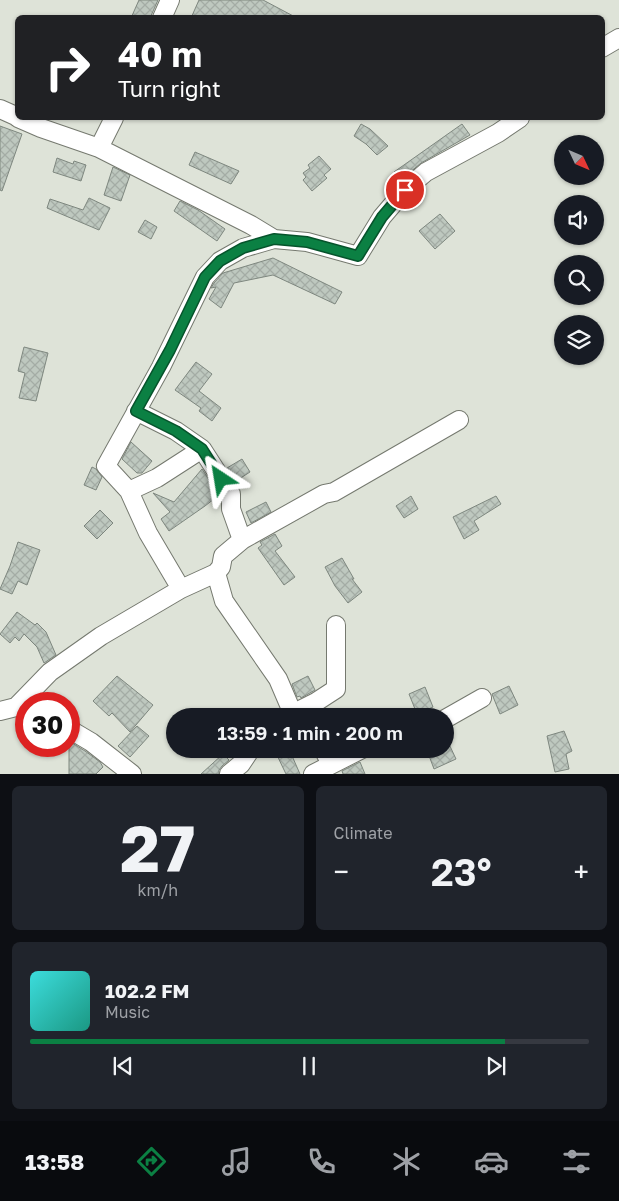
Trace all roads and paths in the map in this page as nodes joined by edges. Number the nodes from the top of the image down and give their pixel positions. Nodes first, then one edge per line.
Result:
1 (170, 0) edge
2 (163, 15) edge
3 (619, 38) edge
4 (605, 46) edge
5 (0, 110) edge
6 (15, 116) edge
7 (24, 120) edge
8 (113, 120) edge
9 (517, 120) edge
10 (99, 148) junction
11 (274, 239) junction
12 (136, 411) junction
13 (459, 420) dead end
14 (202, 449) junction
15 (129, 491) junction
16 (242, 540) junction
17 (216, 572) junction
18 (182, 589) junction
19 (336, 625) dead end
20 (35, 692) edge
21 (482, 698) dead end
22 (15, 707) edge
23 (295, 708) edge
24 (307, 708) edge
25 (0, 711) edge
26 (454, 714) edge
27 (80, 735) edge
28 (245, 758) edge
29 (326, 758) edge
30 (132, 774) edge
31 (229, 774) edge
32 (314, 774) edge

1 - 2 street
3 - 4 street
5 - 6 street
7 - 10 street
8 - 10 street
9 - 11 street
10 - 11 street
11 - 12 street
12 - 14 street
12 - 15 street
13 - 16 street
14 - 15 street
14 - 16 street
15 - 18 street
16 - 17 street
17 - 18 street
17 - 23 street
18 - 20 street
19 - 24 street
21 - 26 street
22 - 25 street
27 - 30 street
28 - 31 street
29 - 32 street

